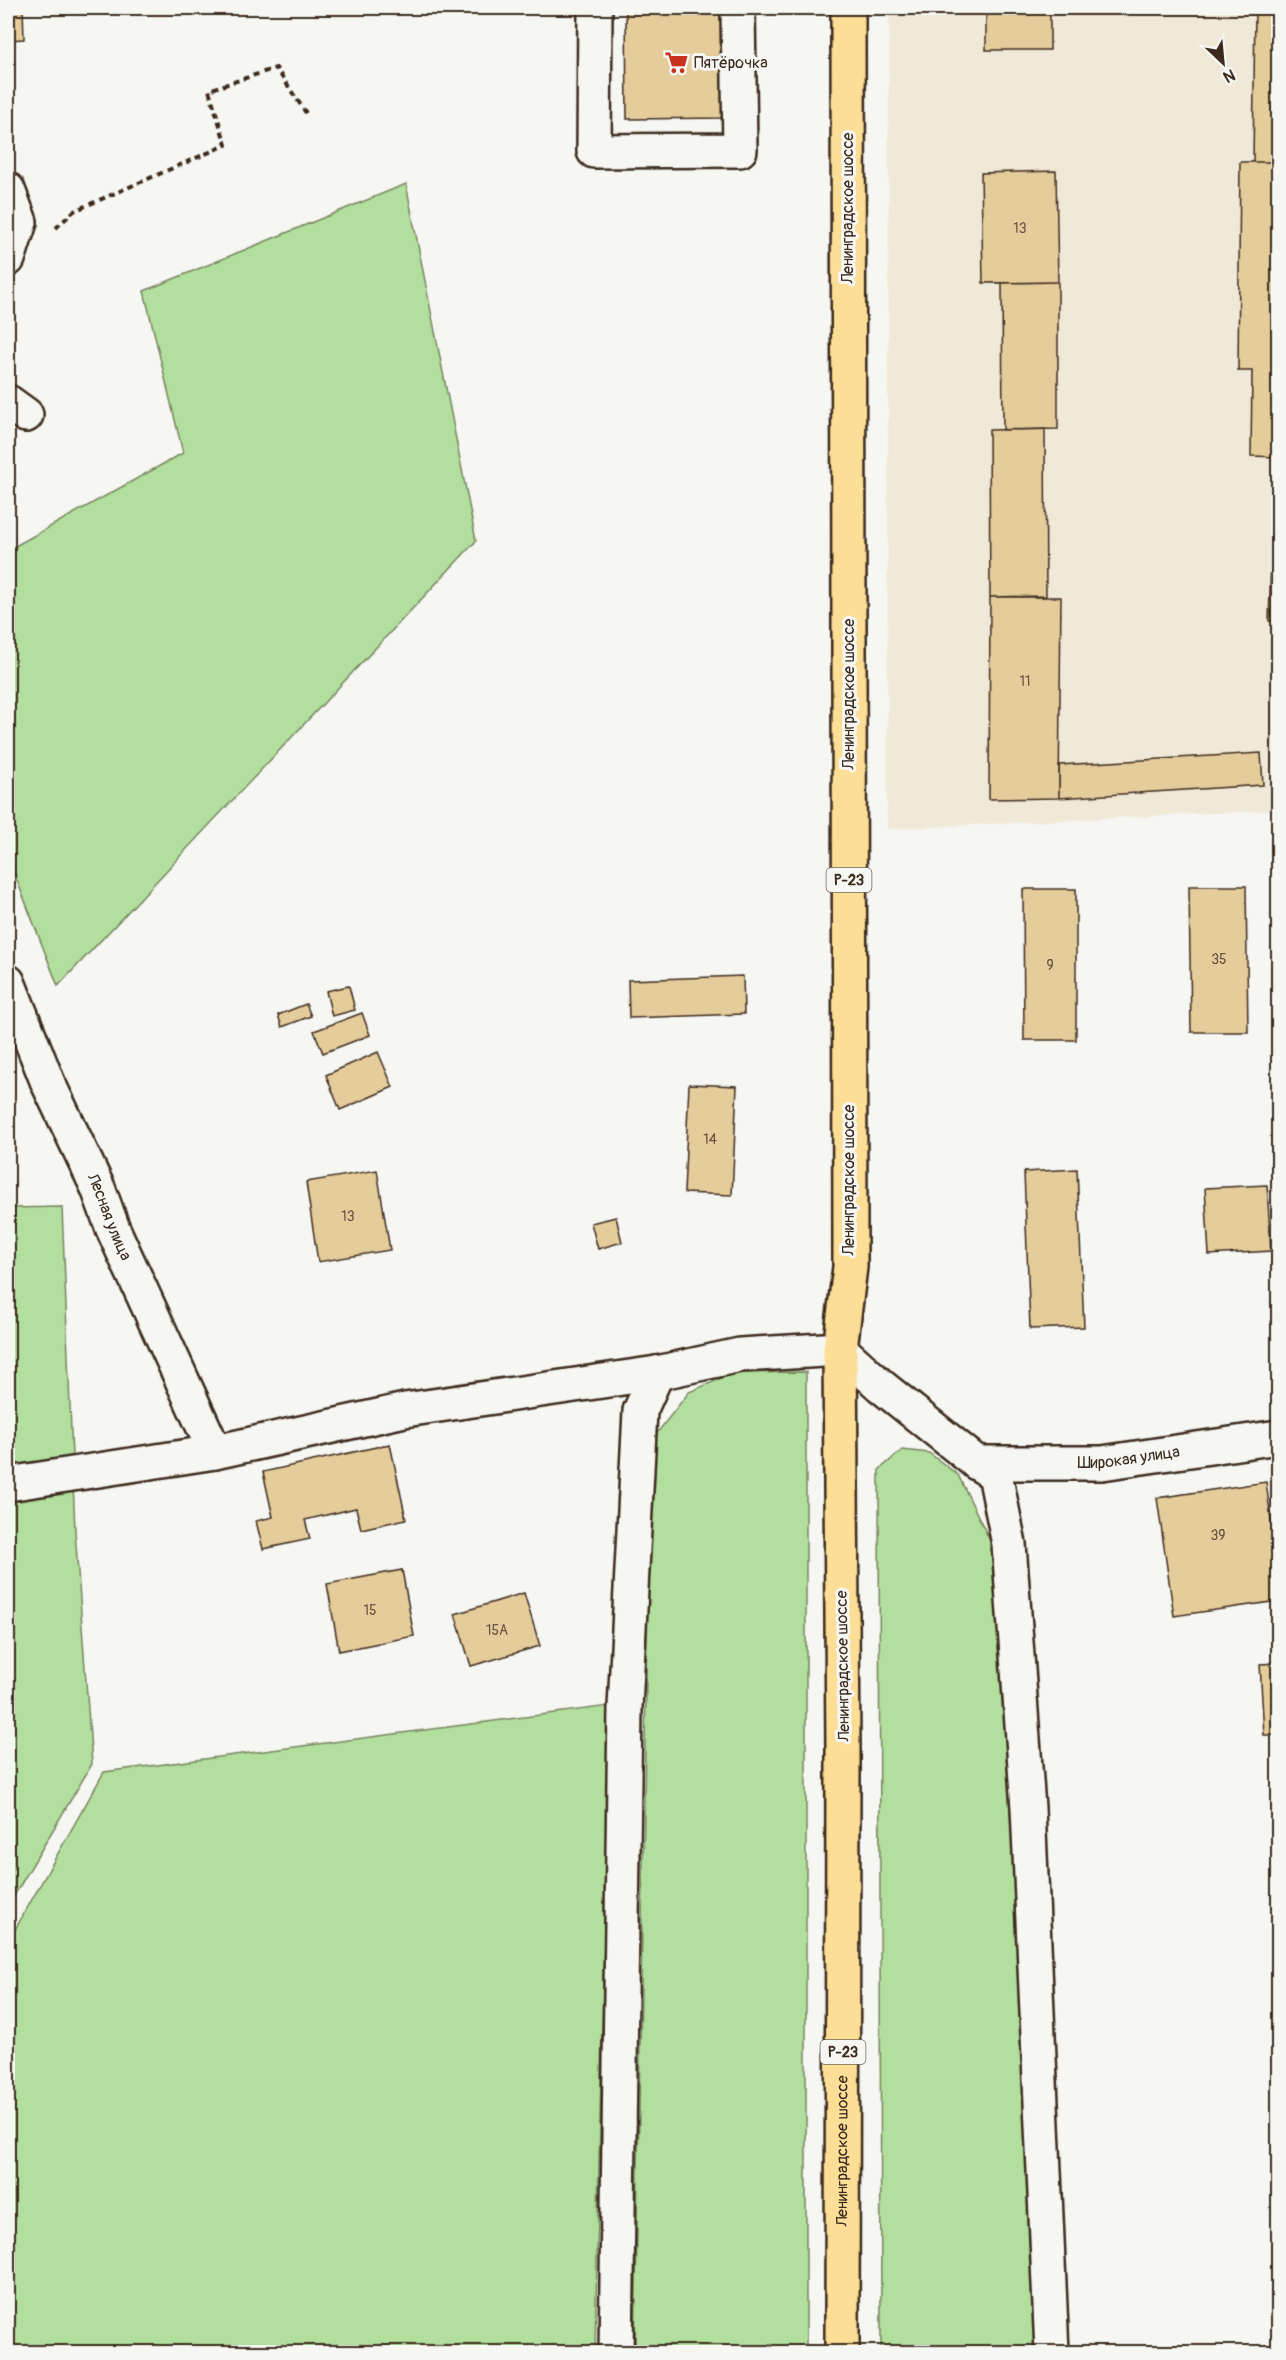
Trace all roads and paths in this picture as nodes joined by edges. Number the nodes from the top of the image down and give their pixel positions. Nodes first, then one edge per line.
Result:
1 (595, 8) edge
2 (738, 8) edge
3 (848, 8) edge
4 (306, 112) dead end
5 (8, 190) edge
6 (49, 234) dead end
7 (8, 259) edge
8 (8, 982) edge
9 (840, 1349) junction
10 (657, 1373) junction
11 (1278, 1437) edge
12 (215, 1452) junction
13 (977, 1463) junction
14 (8, 1484) edge
15 (616, 2352) edge
16 (842, 2352) edge
17 (1052, 2352) edge

1 - 2 street
3 - 9 highway, Ленинградское шоссе / Р-23
4 - 6 path
5 - 7 street
8 - 12 street, Лесная улица
9 - 10 street
9 - 13 street
9 - 16 highway, Ленинградское шоссе / Р-23
10 - 12 street
10 - 15 street
11 - 13 street, Широкая улица
12 - 14 street
13 - 17 street

